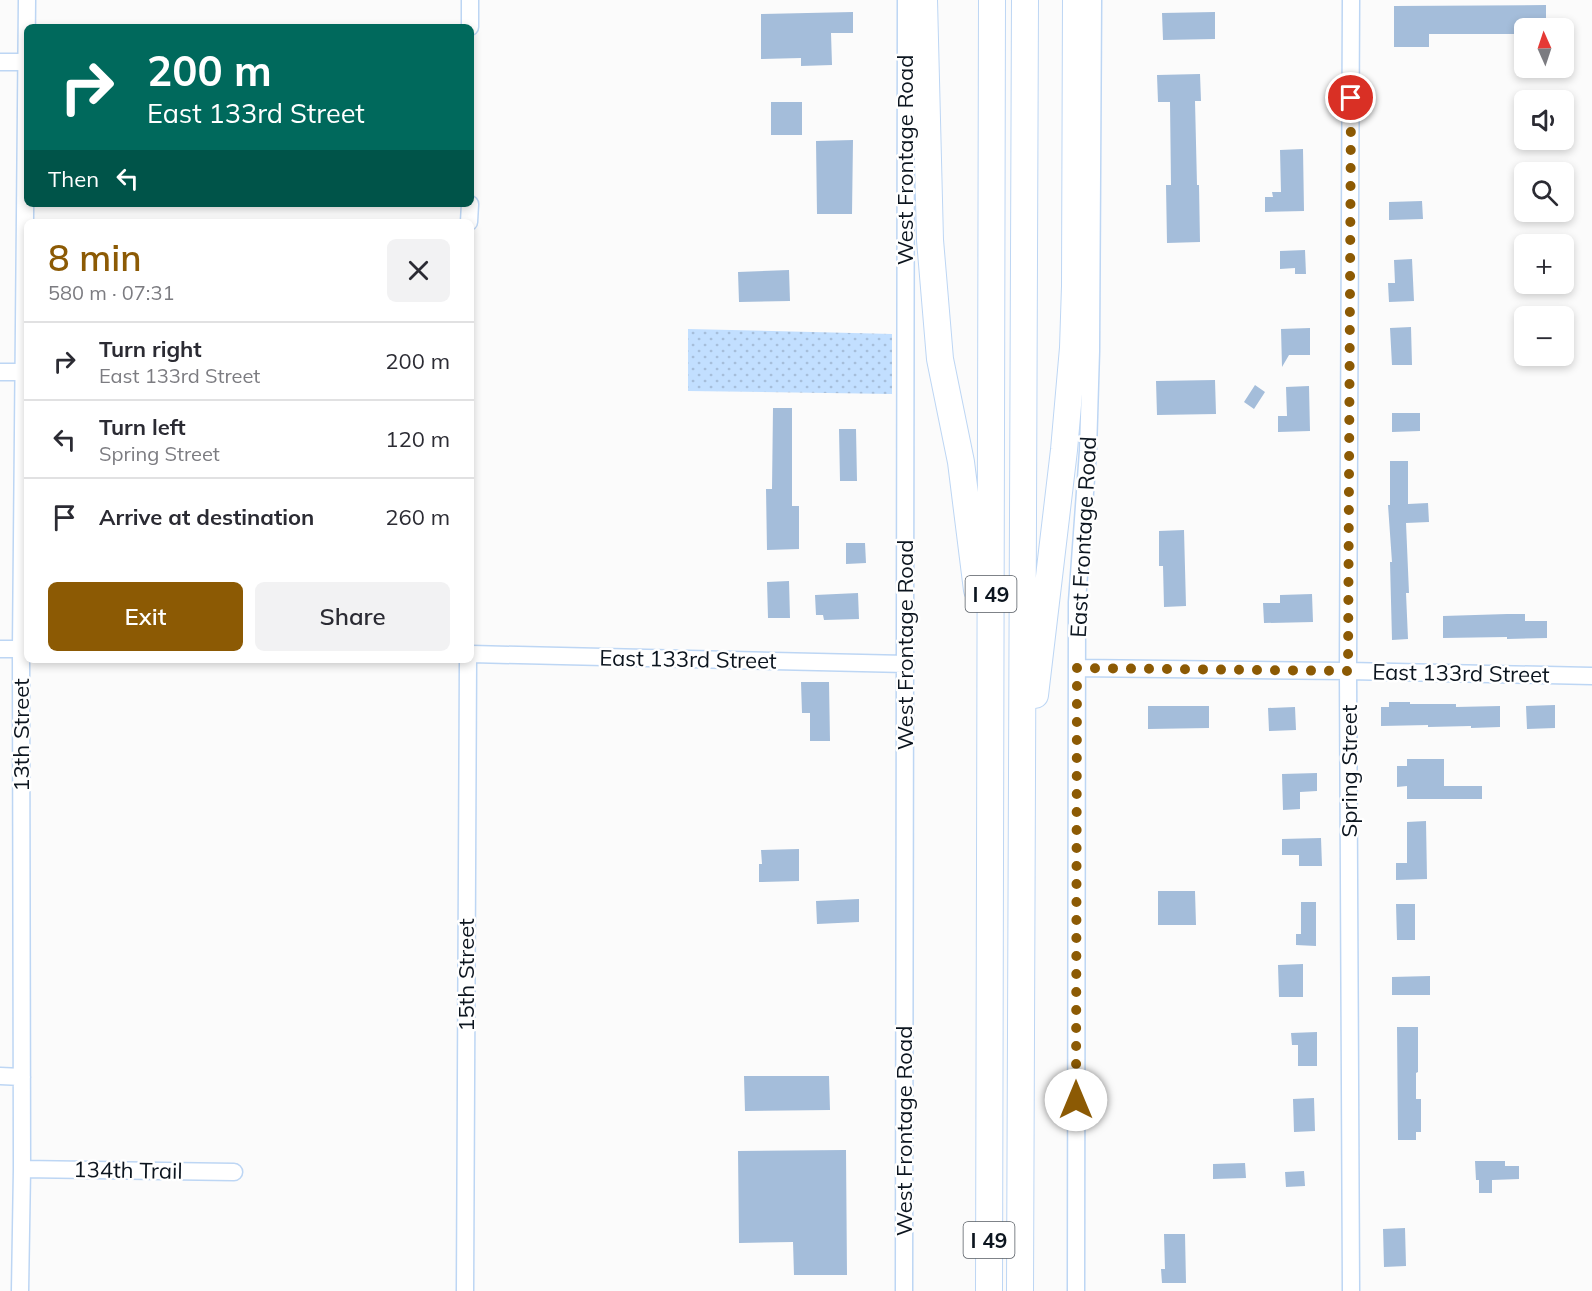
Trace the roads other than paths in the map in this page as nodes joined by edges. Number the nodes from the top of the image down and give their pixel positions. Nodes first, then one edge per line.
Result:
1 (27, 0) edge
2 (470, 0) edge
3 (906, 0) edge
4 (924, 0) edge
5 (992, 0) edge
6 (1024, 0) edge
7 (1076, 0) edge
8 (1093, 0) edge
9 (1351, 0) edge
10 (27, 24) edge
11 (470, 24) edge
12 (0, 62) edge
13 (24, 62) edge
14 (24, 269) edge
15 (0, 372) edge
16 (23, 372) junction
17 (0, 649) edge
18 (24, 649) edge
19 (474, 654) edge
20 (468, 663) edge
21 (906, 664) junction
22 (1077, 668) junction
23 (1348, 671) junction
24 (1592, 676) edge
25 (991, 694) junction
26 (1021, 741) junction
27 (0, 1076) edge
28 (22, 1077) junction
29 (22, 1169) junction
30 (234, 1172) dead end
31 (21, 1291) edge
32 (465, 1291) edge
33 (904, 1291) edge
34 (989, 1291) edge
35 (1020, 1291) edge
36 (1076, 1291) edge
37 (1351, 1291) edge

1 - 10 street, 13th Street
2 - 11 street
3 - 21 street, West Frontage Road
4 - 25 highway
5 - 25 highway, I 49
6 - 26 highway, I 49
7 - 26 highway
8 - 22 street, East Frontage Road
9 - 23 street, Spring Street
12 - 13 street
14 - 16 street, 13th Street
15 - 16 street
16 - 18 street, 13th Street
17 - 18 street
18 - 28 street, 13th Street
19 - 21 street, East 133rd Street
20 - 32 street, 15th Street
21 - 33 street, West Frontage Road
22 - 23 street, East 133rd Street
22 - 36 street, East Frontage Road
23 - 24 street, East 133rd Street
23 - 37 street, Spring Street
25 - 34 highway, I 49
26 - 35 highway, I 49
27 - 28 street
28 - 29 street, 13th Street
29 - 30 street, 134th Trail
29 - 31 street, 13th Street

